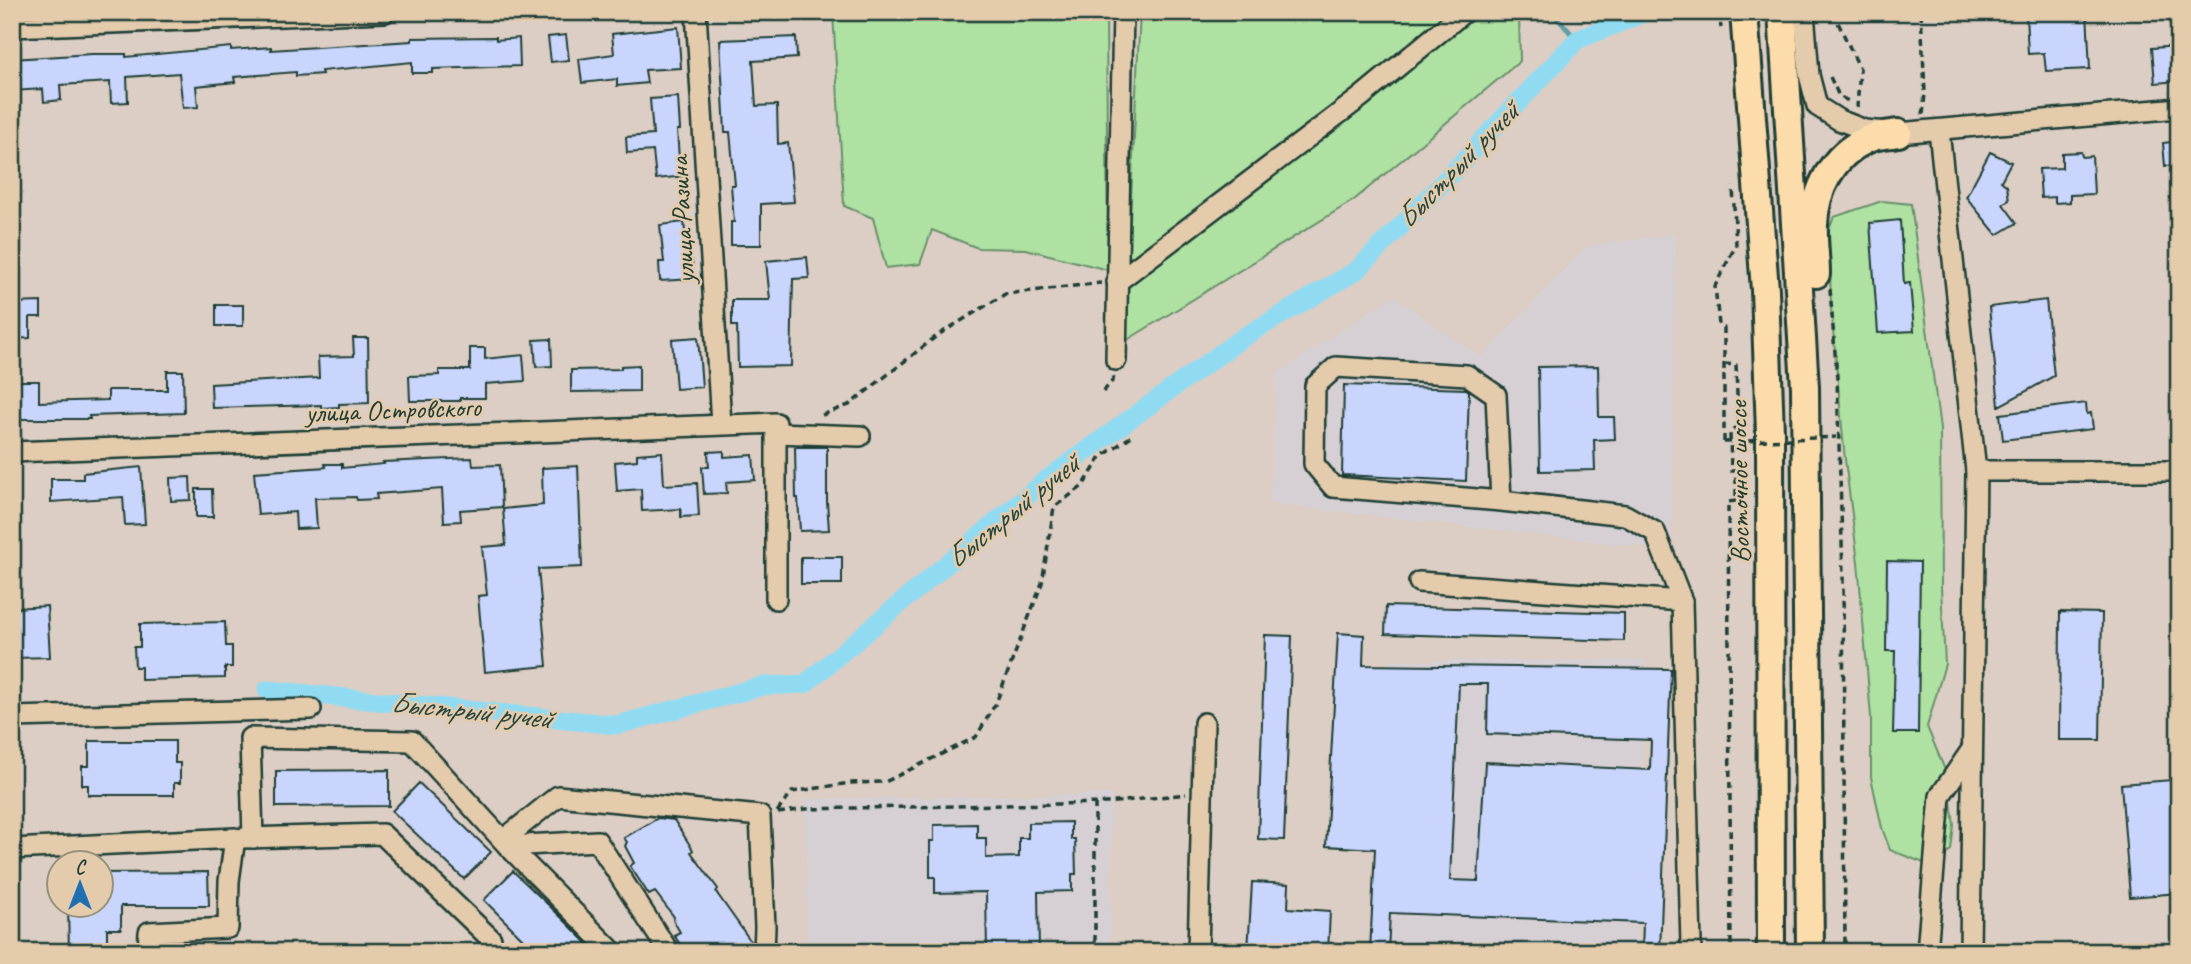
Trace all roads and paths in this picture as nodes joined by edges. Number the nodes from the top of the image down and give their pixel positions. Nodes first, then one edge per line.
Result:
1 (385, 12) edge
2 (696, 12) edge
3 (1122, 12) edge
4 (1464, 12) edge
5 (1719, 12) edge
6 (1744, 12) edge
7 (1782, 12) edge
8 (1804, 12) edge
9 (1833, 12) edge
10 (1921, 12) edge
11 (12, 27) edge
12 (1723, 36) dead end
13 (1828, 74) dead end
14 (1857, 108) junction
15 (2179, 108) edge
16 (1863, 112) dead end
17 (1920, 132) junction
18 (1733, 178) dead end
19 (1117, 282) junction
20 (1830, 288) dead end
21 (1115, 359) dead end
22 (1804, 359) junction
23 (1724, 364) junction
24 (1837, 384) junction
25 (721, 424) junction
26 (776, 428) junction
27 (804, 434) junction
28 (1133, 435) dead end
29 (860, 436) dead end
30 (12, 452) edge
31 (1976, 471) junction
32 (2179, 471) edge
33 (1501, 501) junction
34 (1419, 582) dead end
35 (776, 599) dead end
36 (1682, 601) junction
37 (311, 709) dead end
38 (12, 717) edge
39 (1203, 723) dead end
40 (1972, 749) junction
41 (1202, 793) junction
42 (1095, 803) junction
43 (768, 815) junction
44 (244, 838) junction
45 (506, 843) junction
46 (12, 849) edge
47 (491, 939) dead end
48 (148, 952) edge
49 (613, 952) edge
50 (668, 952) edge
51 (764, 952) edge
52 (1095, 952) edge
53 (1198, 952) edge
54 (1689, 952) edge
55 (1731, 952) edge
56 (1771, 952) edge
57 (1810, 952) edge
58 (1846, 952) edge
59 (1927, 952) edge
60 (1969, 952) edge

1 - 11 street
2 - 25 street, улица Разина
3 - 19 street
4 - 19 street
5 - 12 path
6 - 56 highway, Восточное шоссе
7 - 22 highway
8 - 17 street
9 - 14 path
10 - 17 path
13 - 14 path
14 - 16 path
15 - 17 street
17 - 22 highway
17 - 31 street
18 - 23 path
19 - 21 street
19 - 27 path
20 - 24 path
22 - 57 highway
23 - 24 path, bridge
23 - 55 path
24 - 58 path
25 - 26 street, улица Островского
25 - 30 street, улица Островского
26 - 27 street, улица Островского
26 - 35 street
27 - 29 street, улица Островского
28 - 43 path
31 - 32 street
31 - 40 street
33 - 33 street
33 - 36 street
34 - 36 street
36 - 54 street
37 - 38 street
39 - 41 street
40 - 59 street
40 - 60 street
41 - 42 path
41 - 53 street
42 - 43 path
42 - 52 path
43 - 45 street
43 - 51 street
44 - 45 street
44 - 46 street
44 - 47 street
44 - 48 street
45 - 49 street
45 - 50 street

